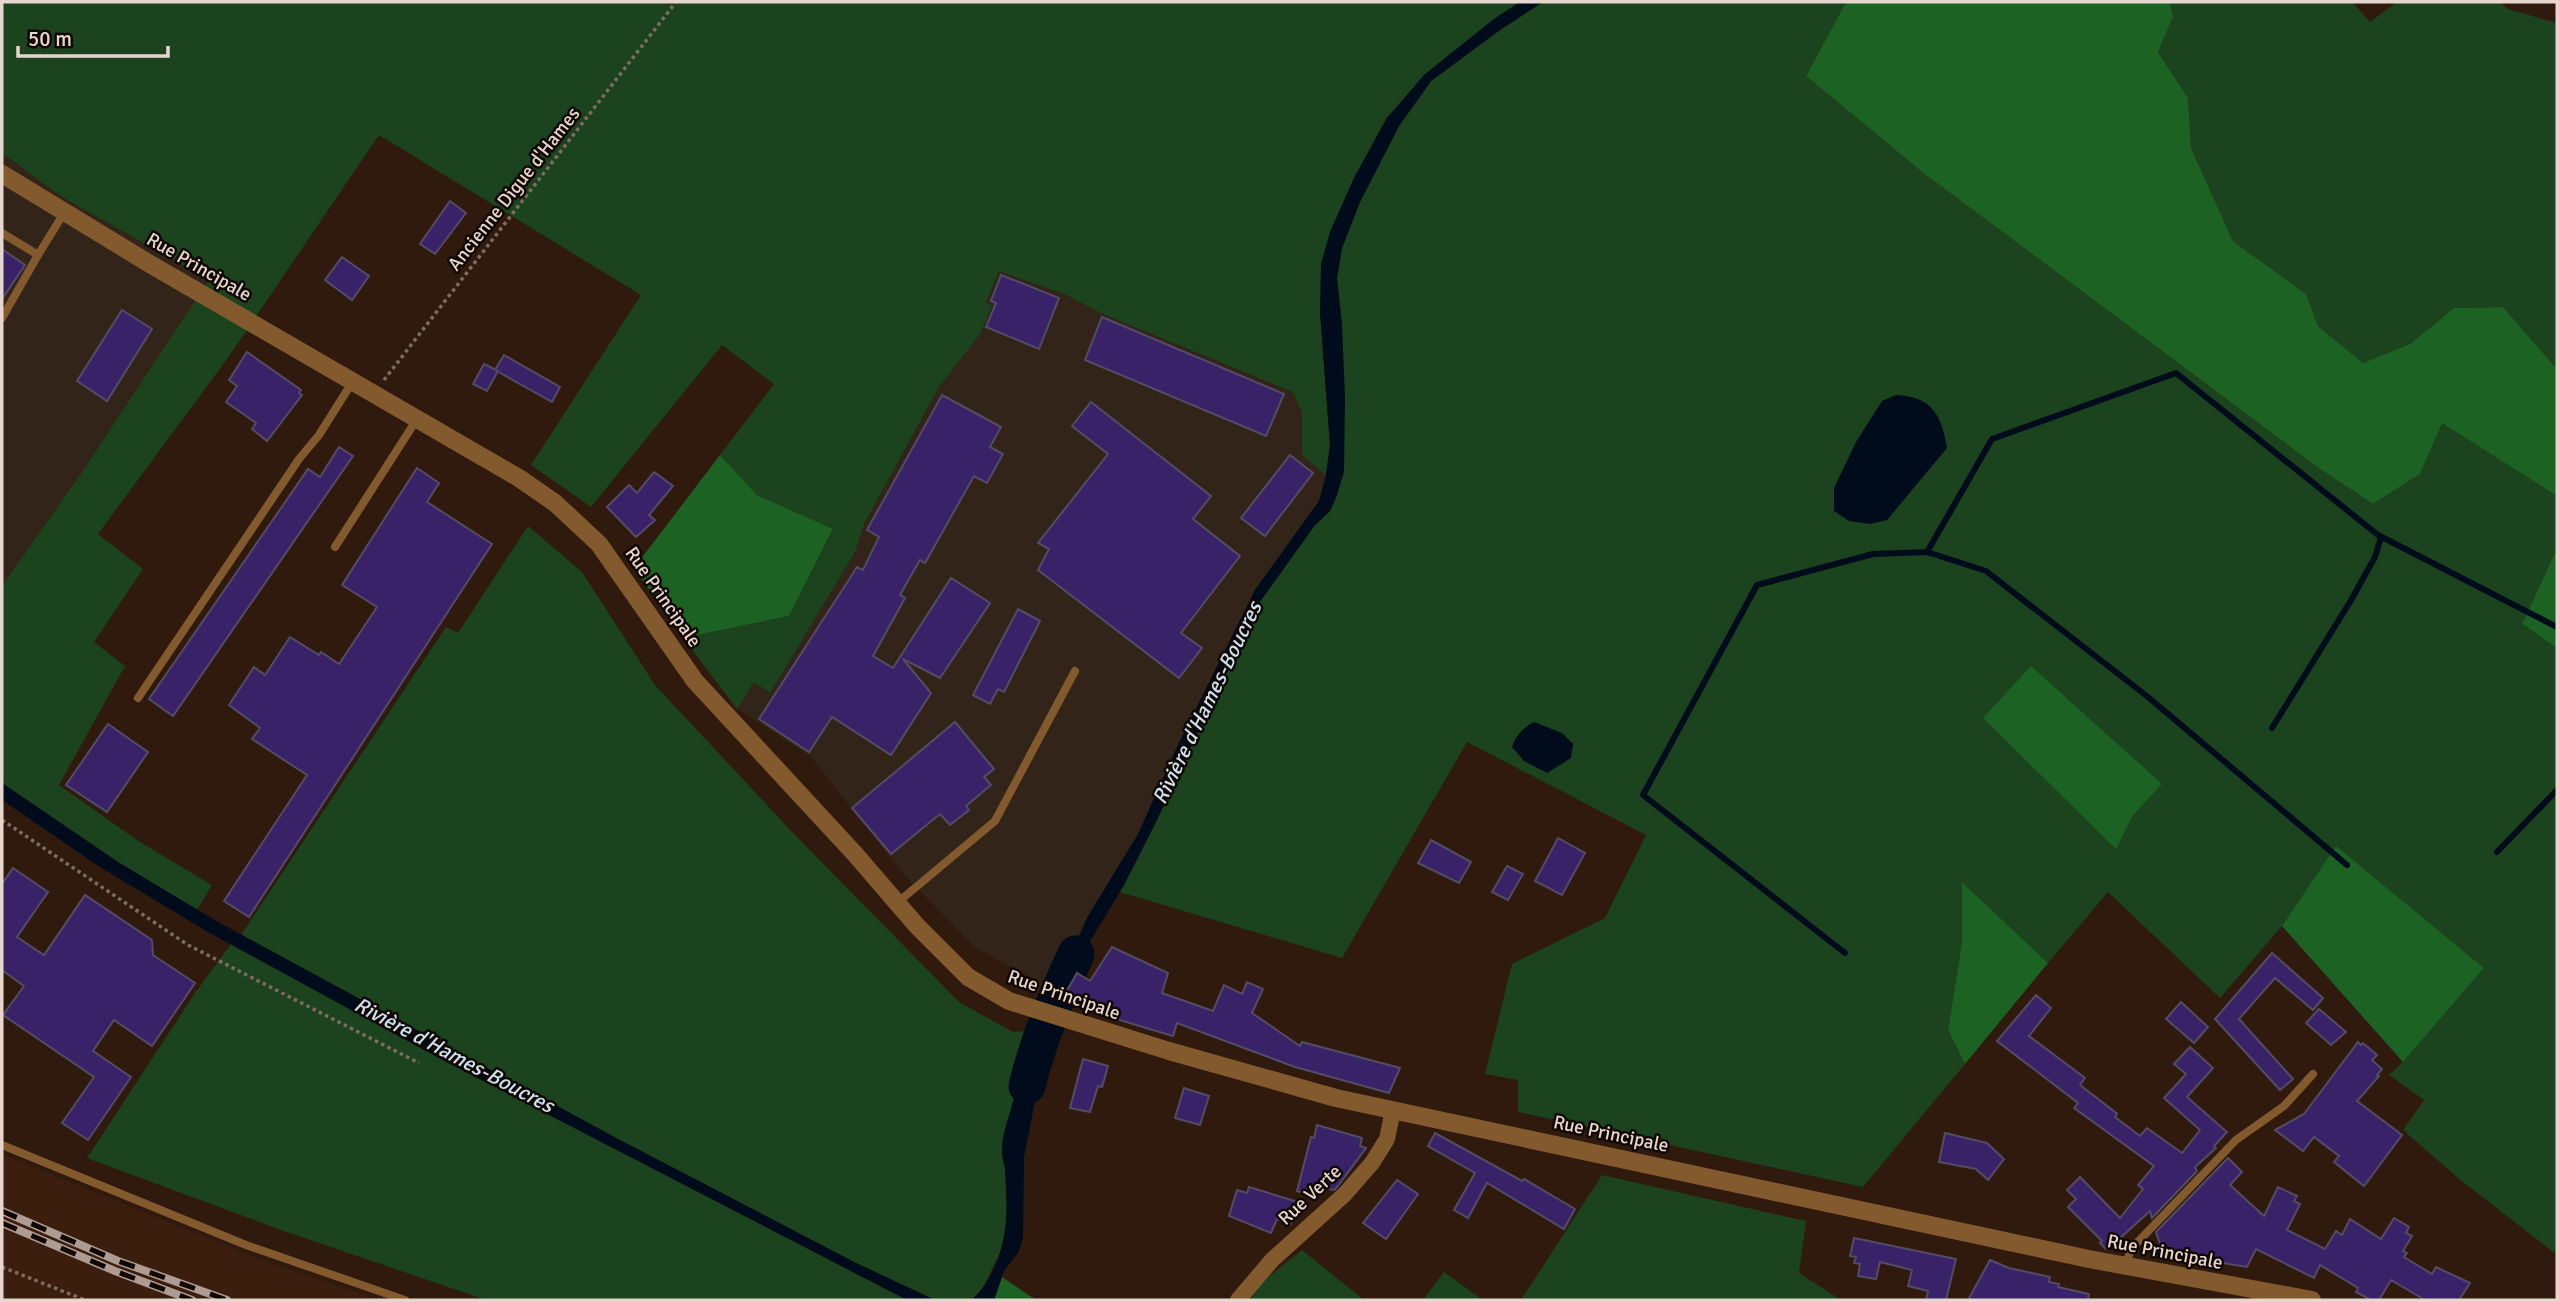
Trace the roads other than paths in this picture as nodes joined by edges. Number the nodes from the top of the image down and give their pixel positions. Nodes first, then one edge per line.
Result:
1 (2, 174) edge
2 (64, 212) junction
3 (2, 233) edge
4 (38, 255) junction
5 (2, 318) edge
6 (353, 381) junction
7 (417, 419) junction
8 (335, 547) dead end
9 (1075, 671) dead end
10 (138, 698) dead end
11 (897, 903) junction
12 (2313, 1074) dead end
13 (1393, 1110) junction
14 (2, 1145) edge
15 (2124, 1265) junction
16 (405, 1300) edge
17 (1238, 1300) edge
18 (2312, 1300) edge

1 - 2 street, Rue Principale
2 - 4 lane
2 - 6 street, Rue Principale
3 - 4 lane
4 - 5 lane
6 - 7 street, Rue Principale
6 - 10 lane
7 - 8 lane
7 - 11 street, Rue Principale
9 - 11 lane
11 - 13 street, Rue Principale
12 - 15 lane
13 - 15 street, Rue Principale
13 - 17 street, Rue Verte
14 - 16 lane
15 - 18 street, Rue Principale

